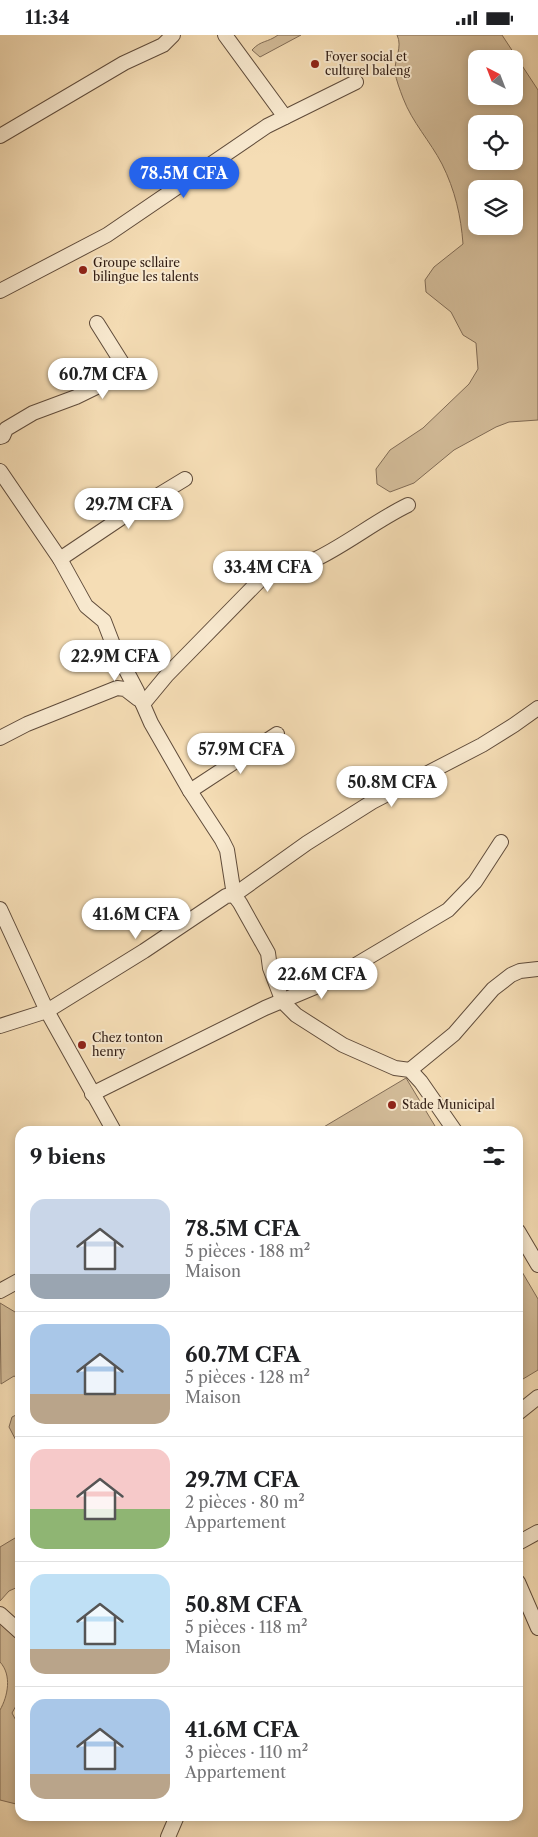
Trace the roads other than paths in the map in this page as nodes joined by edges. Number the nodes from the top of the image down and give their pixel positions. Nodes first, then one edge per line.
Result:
1 (173, 35) edge
2 (225, 35) edge
3 (356, 82) dead end
4 (285, 117) junction
5 (0, 136) edge
6 (0, 291) edge
7 (98, 323) dead end
8 (0, 437) edge
9 (0, 471) edge
10 (185, 479) dead end
11 (408, 505) dead end
12 (60, 559) junction
13 (142, 703) junction
14 (538, 708) edge
15 (277, 734) dead end
16 (0, 737) edge
17 (190, 791) junction
18 (502, 842) dead end
19 (234, 895) junction
20 (0, 909) edge
21 (538, 969) edge
22 (283, 1002) junction
23 (47, 1011) junction
24 (0, 1026) edge
25 (410, 1070) junction
26 (92, 1094) junction
27 (111, 1126) edge
28 (452, 1126) edge
29 (523, 1240) edge
30 (538, 1265) edge
31 (15, 1283) edge
32 (0, 1291) edge
33 (538, 1397) edge
34 (523, 1409) edge
35 (536, 1531) edge
36 (523, 1540) edge
37 (523, 1594) edge
38 (0, 1614) edge
39 (15, 1628) edge
40 (538, 1628) edge
41 (174, 1821) edge
42 (168, 1837) edge

1 - 5 street
2 - 4 street
3 - 4 street
4 - 6 street
7 - 8 street
9 - 12 street
10 - 12 street
11 - 13 street
12 - 13 street
13 - 16 street
13 - 17 street
14 - 19 street
15 - 17 street
17 - 19 street
18 - 22 street
19 - 22 street
19 - 23 street
20 - 23 street
21 - 25 street
22 - 25 street
22 - 26 street
23 - 24 street
23 - 26 street
25 - 28 street
26 - 27 street
29 - 30 street
31 - 32 street
33 - 34 street
35 - 36 street
37 - 40 street
38 - 39 street
41 - 42 street

